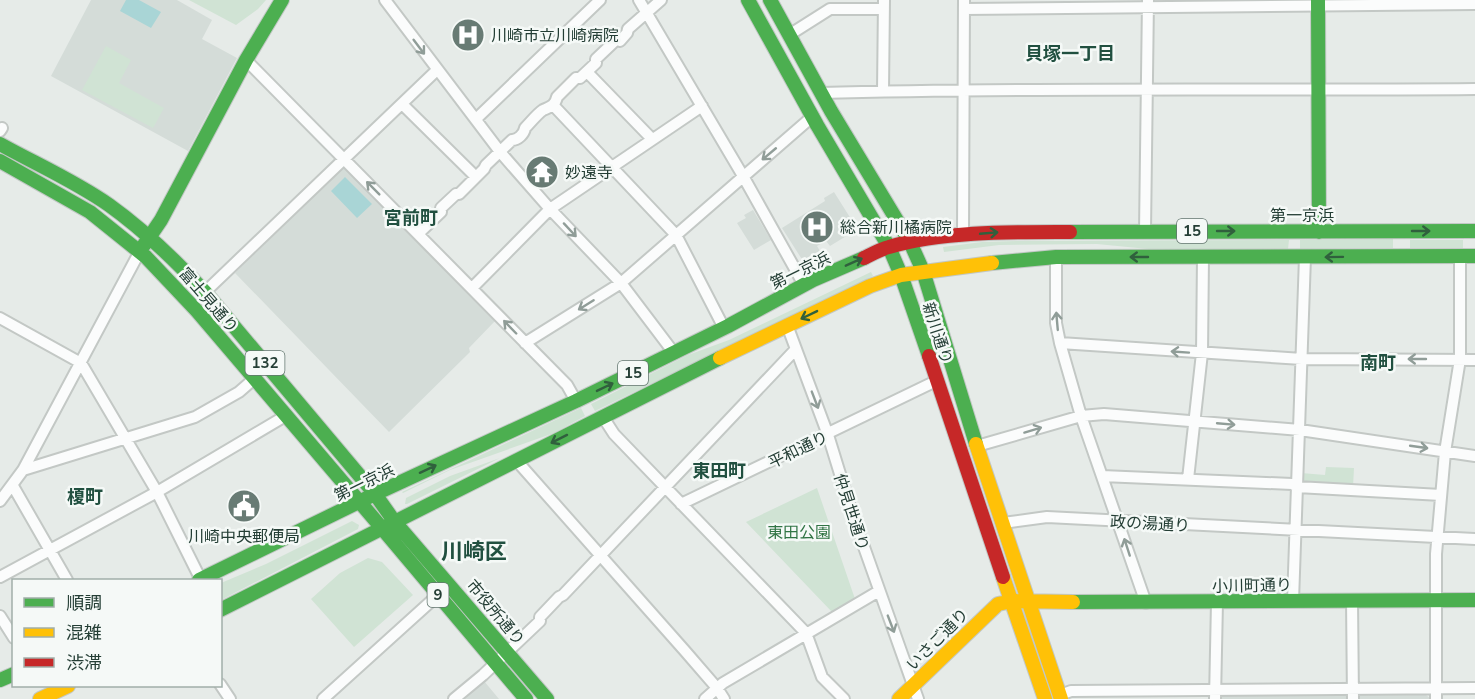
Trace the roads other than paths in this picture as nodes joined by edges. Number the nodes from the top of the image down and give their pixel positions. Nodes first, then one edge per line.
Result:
1 (282, 0) edge
2 (385, 0) edge
3 (600, 0) edge
4 (639, 0) edge
5 (661, 0) edge
6 (748, 0) edge
7 (770, 0) edge
8 (1318, 3) edge
9 (836, 4) edge
10 (884, 4) edge
11 (1148, 4) edge
12 (1475, 4) edge
13 (964, 5) edge
14 (646, 12) junction
15 (789, 35) junction
16 (246, 60) junction
17 (437, 70) junction
18 (586, 72) junction
19 (1475, 89) edge
20 (963, 90) junction
21 (1317, 90) junction
22 (883, 91) junction
23 (1148, 91) junction
24 (821, 93) junction
25 (402, 104) junction
26 (553, 105) junction
27 (702, 106) junction
28 (813, 116) junction
29 (476, 119) junction
30 (652, 139) junction
31 (0, 144) edge
32 (501, 153) junction
33 (345, 159) junction
34 (0, 161) edge
35 (610, 167) junction
36 (743, 176) junction
37 (476, 177) junction
38 (550, 209) junction
39 (1145, 231) junction
40 (1475, 231) edge
41 (1319, 232) junction
42 (419, 233) junction
43 (676, 235) junction
44 (963, 236) junction
45 (149, 237) junction
46 (910, 242) junction
47 (889, 247) junction
48 (140, 251) junction
49 (1460, 256) junction
50 (1475, 256) edge
51 (1056, 257) junction
52 (1203, 257) junction
53 (1305, 257) junction
54 (923, 271) junction
55 (901, 275) junction
56 (621, 283) junction
57 (804, 285) junction
58 (472, 288) junction
59 (205, 292) junction
60 (0, 318) edge
61 (787, 325) junction
62 (724, 328) junction
63 (525, 343) junction
64 (1060, 343) junction
65 (796, 349) junction
66 (674, 353) junction
67 (1202, 353) junction
68 (1302, 359) junction
69 (1460, 359) junction
70 (1475, 360) edge
71 (81, 363) junction
72 (255, 378) junction
73 (936, 381) junction
74 (576, 401) junction
75 (287, 416) junction
76 (1082, 416) junction
77 (603, 417) junction
78 (1193, 421) junction
79 (1300, 430) junction
80 (828, 435) junction
81 (124, 439) junction
82 (977, 446) junction
83 (1445, 452) junction
84 (1475, 456) edge
85 (516, 460) junction
86 (23, 470) junction
87 (1102, 476) junction
88 (1188, 479) junction
89 (13, 486) junction
90 (665, 487) junction
91 (1297, 487) junction
92 (157, 492) junction
93 (375, 494) junction
94 (1441, 495) junction
95 (0, 501) edge
96 (359, 502) junction
97 (681, 504) junction
98 (1118, 522) junction
99 (1003, 523) junction
100 (388, 524) junction
101 (1296, 530) junction
102 (1437, 537) junction
103 (1475, 539) edge
104 (51, 549) junction
105 (601, 555) junction
106 (0, 577) edge
107 (67, 579) edge
108 (200, 579) edge
109 (202, 579) edge
110 (879, 591) junction
111 (438, 595) junction
112 (1352, 600) junction
113 (1436, 600) junction
114 (1475, 600) edge
115 (1030, 601) junction
116 (1293, 601) junction
117 (1217, 602) junction
118 (1005, 603) junction
119 (1146, 603) junction
120 (222, 609) edge
121 (0, 616) edge
122 (806, 633) junction
123 (12, 635) edge
124 (508, 651) junction
125 (495, 663) junction
126 (914, 685) junction
127 (717, 688) junction
128 (1475, 688) edge
129 (1216, 694) edge
130 (1353, 694) edge
131 (1436, 694) edge
132 (1060, 697) edge
133 (327, 698) edge
134 (454, 699) edge
135 (526, 699) edge
136 (547, 699) edge
137 (705, 699) edge
138 (724, 699) edge
139 (844, 699) edge
140 (899, 699) edge
141 (918, 699) edge
142 (1046, 699) edge

1 - 16 main road
2 -> 17 street
3 - 29 street
4 - 14 street
5 - 14 street
6 - 28 main road, 新川通り
7 - 15 main road, 新川通り
8 - 11 street
8 - 12 street
8 - 21 main road
9 - 10 street
9 - 15 street
10 - 22 street
11 - 13 street
11 - 23 street
13 - 20 street
14 - 18 street
14 - 27 street
15 - 24 main road, 新川通り
16 - 33 street
16 - 45 main road
17 - 25 street
17 - 29 street
18 - 26 street
18 - 30 street
19 - 21 street
20 - 22 street
20 - 23 street
20 - 44 street
21 - 23 street
21 - 41 main road
22 - 24 street
23 - 39 street
24 - 28 main road
24 - 46 main road, 新川通り
25 - 33 street
25 - 37 street
26 - 32 street
26 - 35 street
27 - 30 street
27 - 36 street
28 -> 36 street
28 - 47 main road, 新川通り
29 - 32 street
30 - 35 street
31 - 45 main road, 富士見通り / 132
32 - 37 street
32 - 38 street
42 -> 33 street
33 - 59 street
34 - 48 main road, 富士見通り / 132
35 - 38 street
35 - 43 street
36 - 43 street
36 - 57 street
37 - 42 street
38 -> 56 street
38 - 58 street
39 -> 41 main road, 第一京浜 / 15
44 -> 39 main road, 第一京浜 / 15
41 -> 40 main road, 第一京浜 / 15
42 - 58 street
43 - 56 street
43 - 62 street
44 - 46 main road, 第一京浜 / 15
45 - 48 main road
45 - 59 main road, 富士見通り / 132
46 - 47 main road, 第一京浜 / 15
46 - 54 main road, 新川通り
47 - 55 main road, 新川通り
57 -> 47 main road, 第一京浜 / 15
48 - 71 street
48 - 72 main road, 富士見通り / 132
49 - 50 main road, 15
49 -> 53 main road, 15
49 - 69 street
52 -> 51 main road, 15
51 - 54 main road, 15
64 -> 51 street
52 - 53 main road, 15
52 - 67 street
53 - 68 street
54 - 55 main road, 15
54 - 82 main road, 新川通り
55 -> 61 main road, 15
55 - 73 main road, 新川通り
56 -> 63 street
56 - 66 street
57 - 62 main road, 第一京浜 / 15
63 -> 58 street
59 - 93 main road, 富士見通り / 132
60 - 71 street
61 - 65 street, 仲見世通り
61 - 77 main road, 15
62 - 66 main road, 第一京浜 / 15
63 - 74 street
67 -> 64 street
64 - 76 street
65 -> 80 street, 仲見世通り
65 - 90 street
74 -> 66 main road, 第一京浜 / 15
67 - 68 street
67 - 78 street
69 -> 68 street
68 - 79 street
69 - 70 street
69 - 83 street
71 - 81 street
71 - 86 street
72 - 75 main road, 富士見通り / 132
72 - 81 street
73 - 80 street, 平和通り
73 - 118 main road, 新川通り
93 -> 74 main road, 第一京浜 / 15
75 - 92 street
75 - 96 main road, 富士見通り / 132
76 - 78 street
82 -> 76 street
76 - 87 street
77 -> 85 main road, 15
77 - 90 street
78 -> 79 street
78 - 88 street
79 -> 83 street
79 - 91 street
80 - 97 street, 平和通り
80 - 110 street, 仲見世通り
81 - 86 street
81 - 92 street
82 - 99 main road, 新川通り
83 - 84 street
83 - 94 street
85 - 100 main road, 15
85 - 105 street
86 - 89 street
87 - 88 street
87 - 98 street
88 - 91 street
89 - 95 street
89 - 104 street
90 - 97 street
90 - 105 street
91 - 94 street
91 - 101 street
92 - 104 street
92 - 108 street
93 - 96 main road, 第一京浜 / 15
93 - 100 main road, 132
94 - 102 street
96 - 100 main road, 富士見通り / 132
96 - 109 main road, 第一京浜 / 15
97 - 122 street
98 - 99 street, 政の湯通り
98 - 101 street, 政の湯通り
119 -> 98 street
99 - 115 main road, 新川通り
100 - 111 main road, 市役所通り / 9
100 - 120 main road, 15
100 - 124 main road, 市役所通り / 9
101 - 102 street, 政の湯通り
101 - 116 street
102 - 103 street, 政の湯通り
102 - 113 street
104 - 106 street
104 - 107 street
105 - 124 street
105 - 127 street
110 - 122 street
110 -> 126 street, 仲見世通り
111 - 125 main road, 市役所通り / 9
111 - 133 street
112 - 113 main road, 小川町通り
112 - 116 main road, 小川町通り
112 - 130 street
113 - 114 main road, 小川町通り
113 - 131 street
115 - 118 main road, 小川町通り
115 - 119 main road, 小川町通り
115 - 132 main road, 新川通り
116 - 117 main road, 小川町通り
117 - 119 main road, 小川町通り
117 - 129 street
118 - 126 main road, いさご通り
118 - 142 main road, 新川通り
121 - 123 street
122 - 127 street
122 - 139 street
124 - 125 street
124 - 136 main road, 市役所通り / 9
125 - 134 street
125 - 135 main road, 市役所通り / 9
126 - 140 main road, いさご通り
126 - 141 street, 仲見世通り
127 - 137 street
127 - 138 street
128 - 131 street
129 - 130 street
129 - 132 street
130 - 131 street

